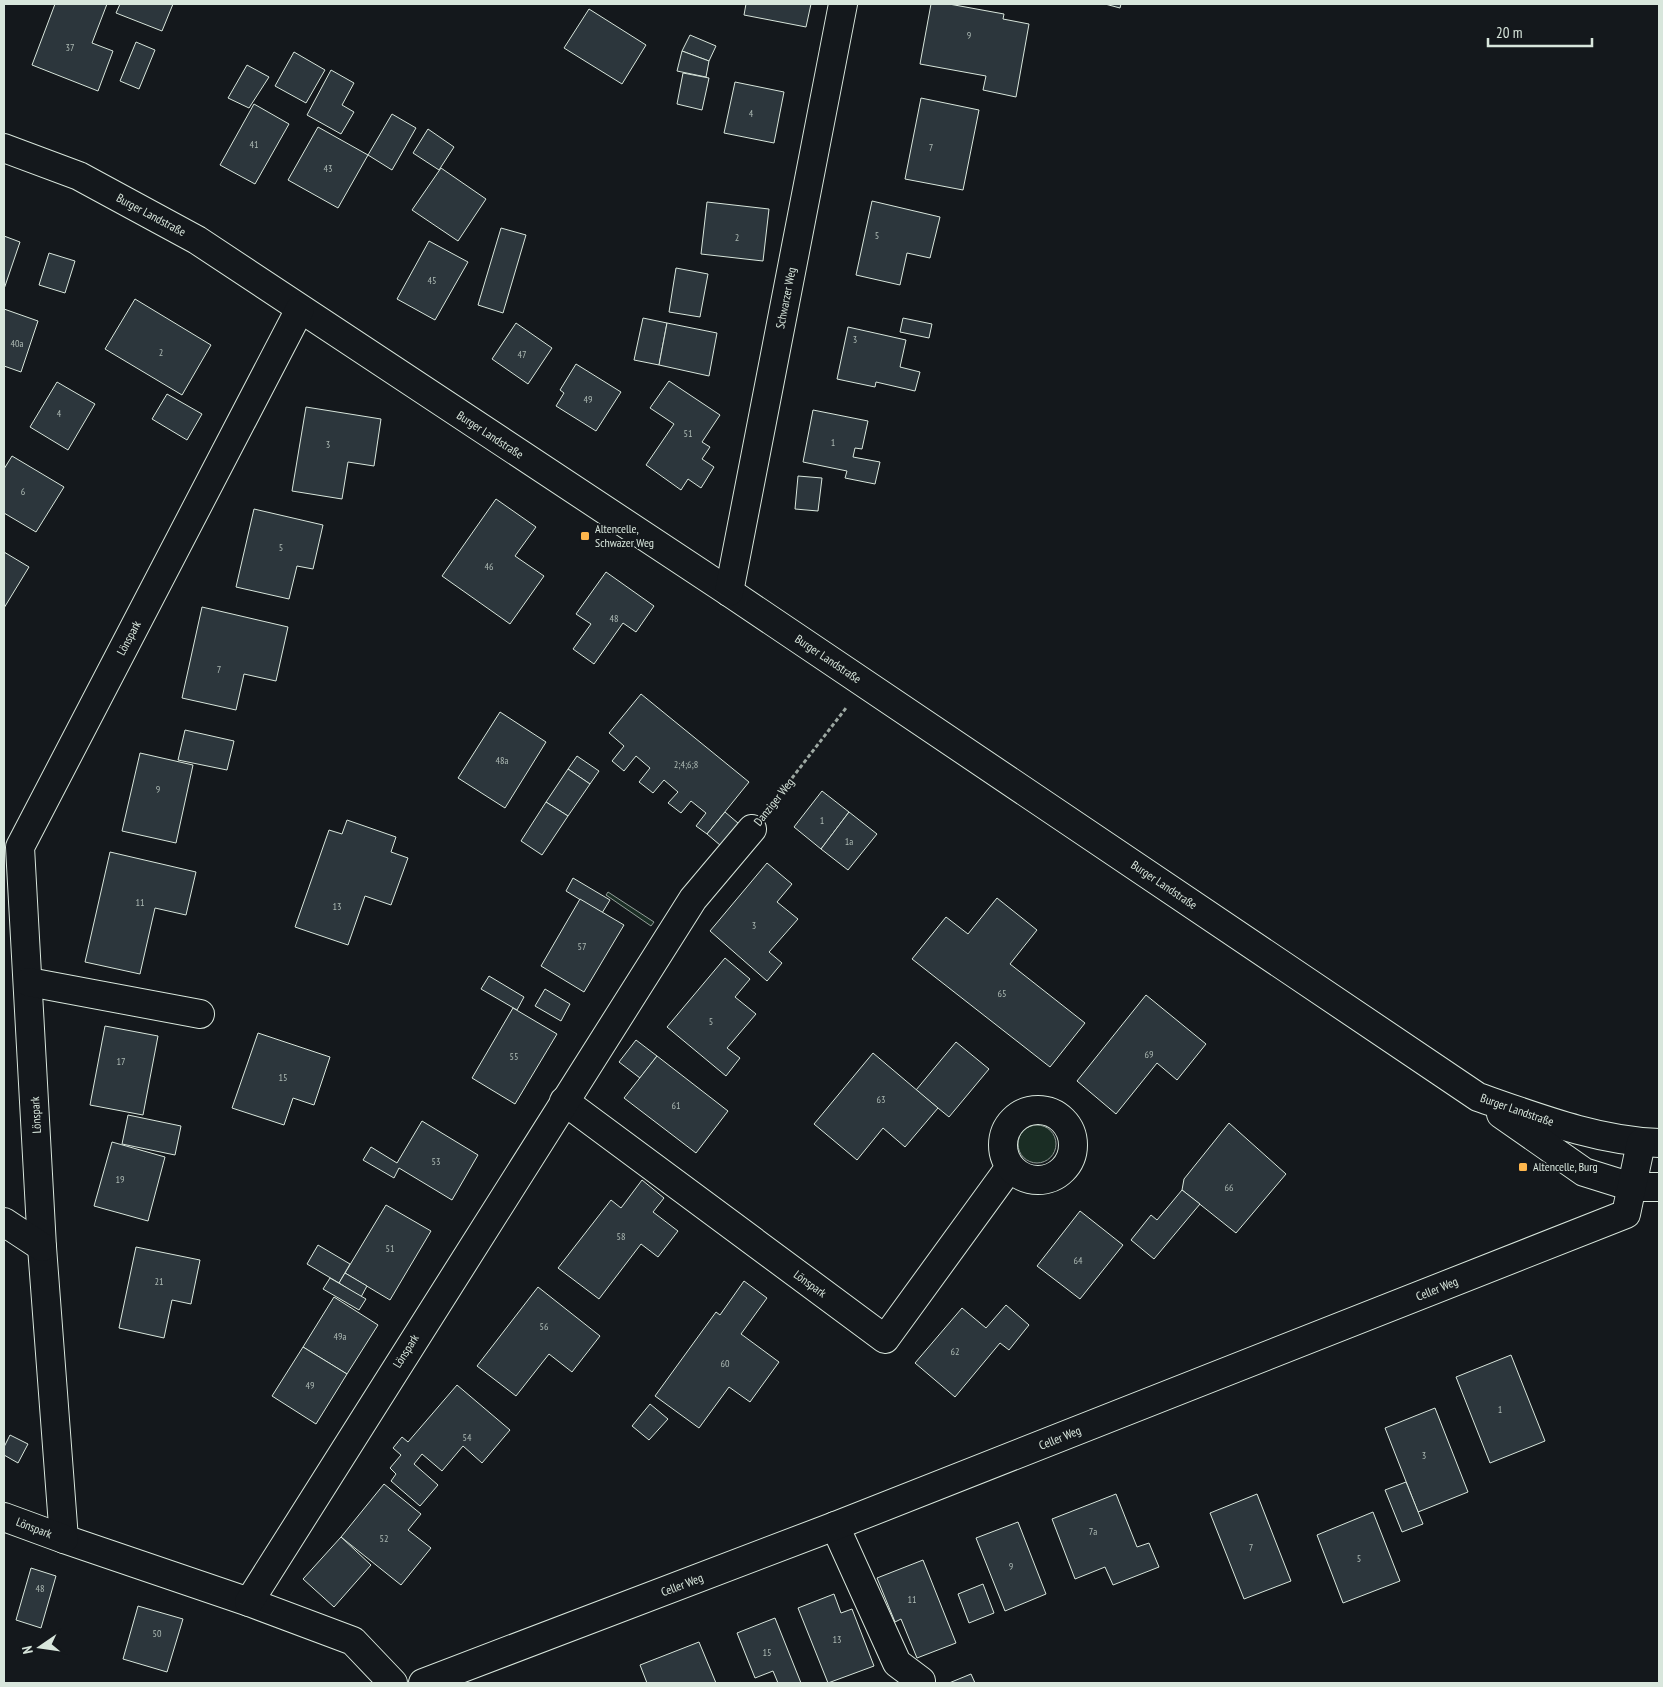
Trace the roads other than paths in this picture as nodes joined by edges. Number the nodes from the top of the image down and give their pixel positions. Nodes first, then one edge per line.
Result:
1 (843, 4) edge
2 (4, 148) edge
3 (300, 309) junction
4 (730, 592) junction
5 (752, 830) road end
6 (692, 899) joint
7 (29, 982) junction
8 (200, 1014) dead end
9 (1478, 1097) junction
10 (564, 1101) junction
11 (1650, 1143) edge
12 (1010, 1167) dead end
13 (1659, 1187) edge
14 (1632, 1188) junction
15 (4, 1222) edge
16 (42, 1247) junction
17 (4, 1517) edge
18 (835, 1526) junction
19 (64, 1539) junction
20 (249, 1602) junction
21 (921, 1681) dead end
22 (393, 1683) edge
23 (423, 1683) edge

1 - 4 street, Schwarzer Weg
2 - 3 street, Burger Landstraße
3 - 4 street, Burger Landstraße
3 - 7 street, Lönspark
4 - 9 street, Burger Landstraße
5 - 6 street, Danziger Weg
6 - 10 street, Lönspark
7 - 8 street
7 - 16 street, Lönspark
9 - 11 street, Burger Landstraße
9 - 14 street
10 - 12 street, Lönspark
10 - 20 street, Lönspark
11 - 14 street, Celler Weg
13 - 14 street
14 - 18 street, Celler Weg
15 - 16 street
16 - 19 street, Lönspark
17 - 19 street, Lönspark
18 - 21 street
18 - 23 street, Celler Weg
19 - 20 street, Lönspark
20 - 22 street, Lönspark

